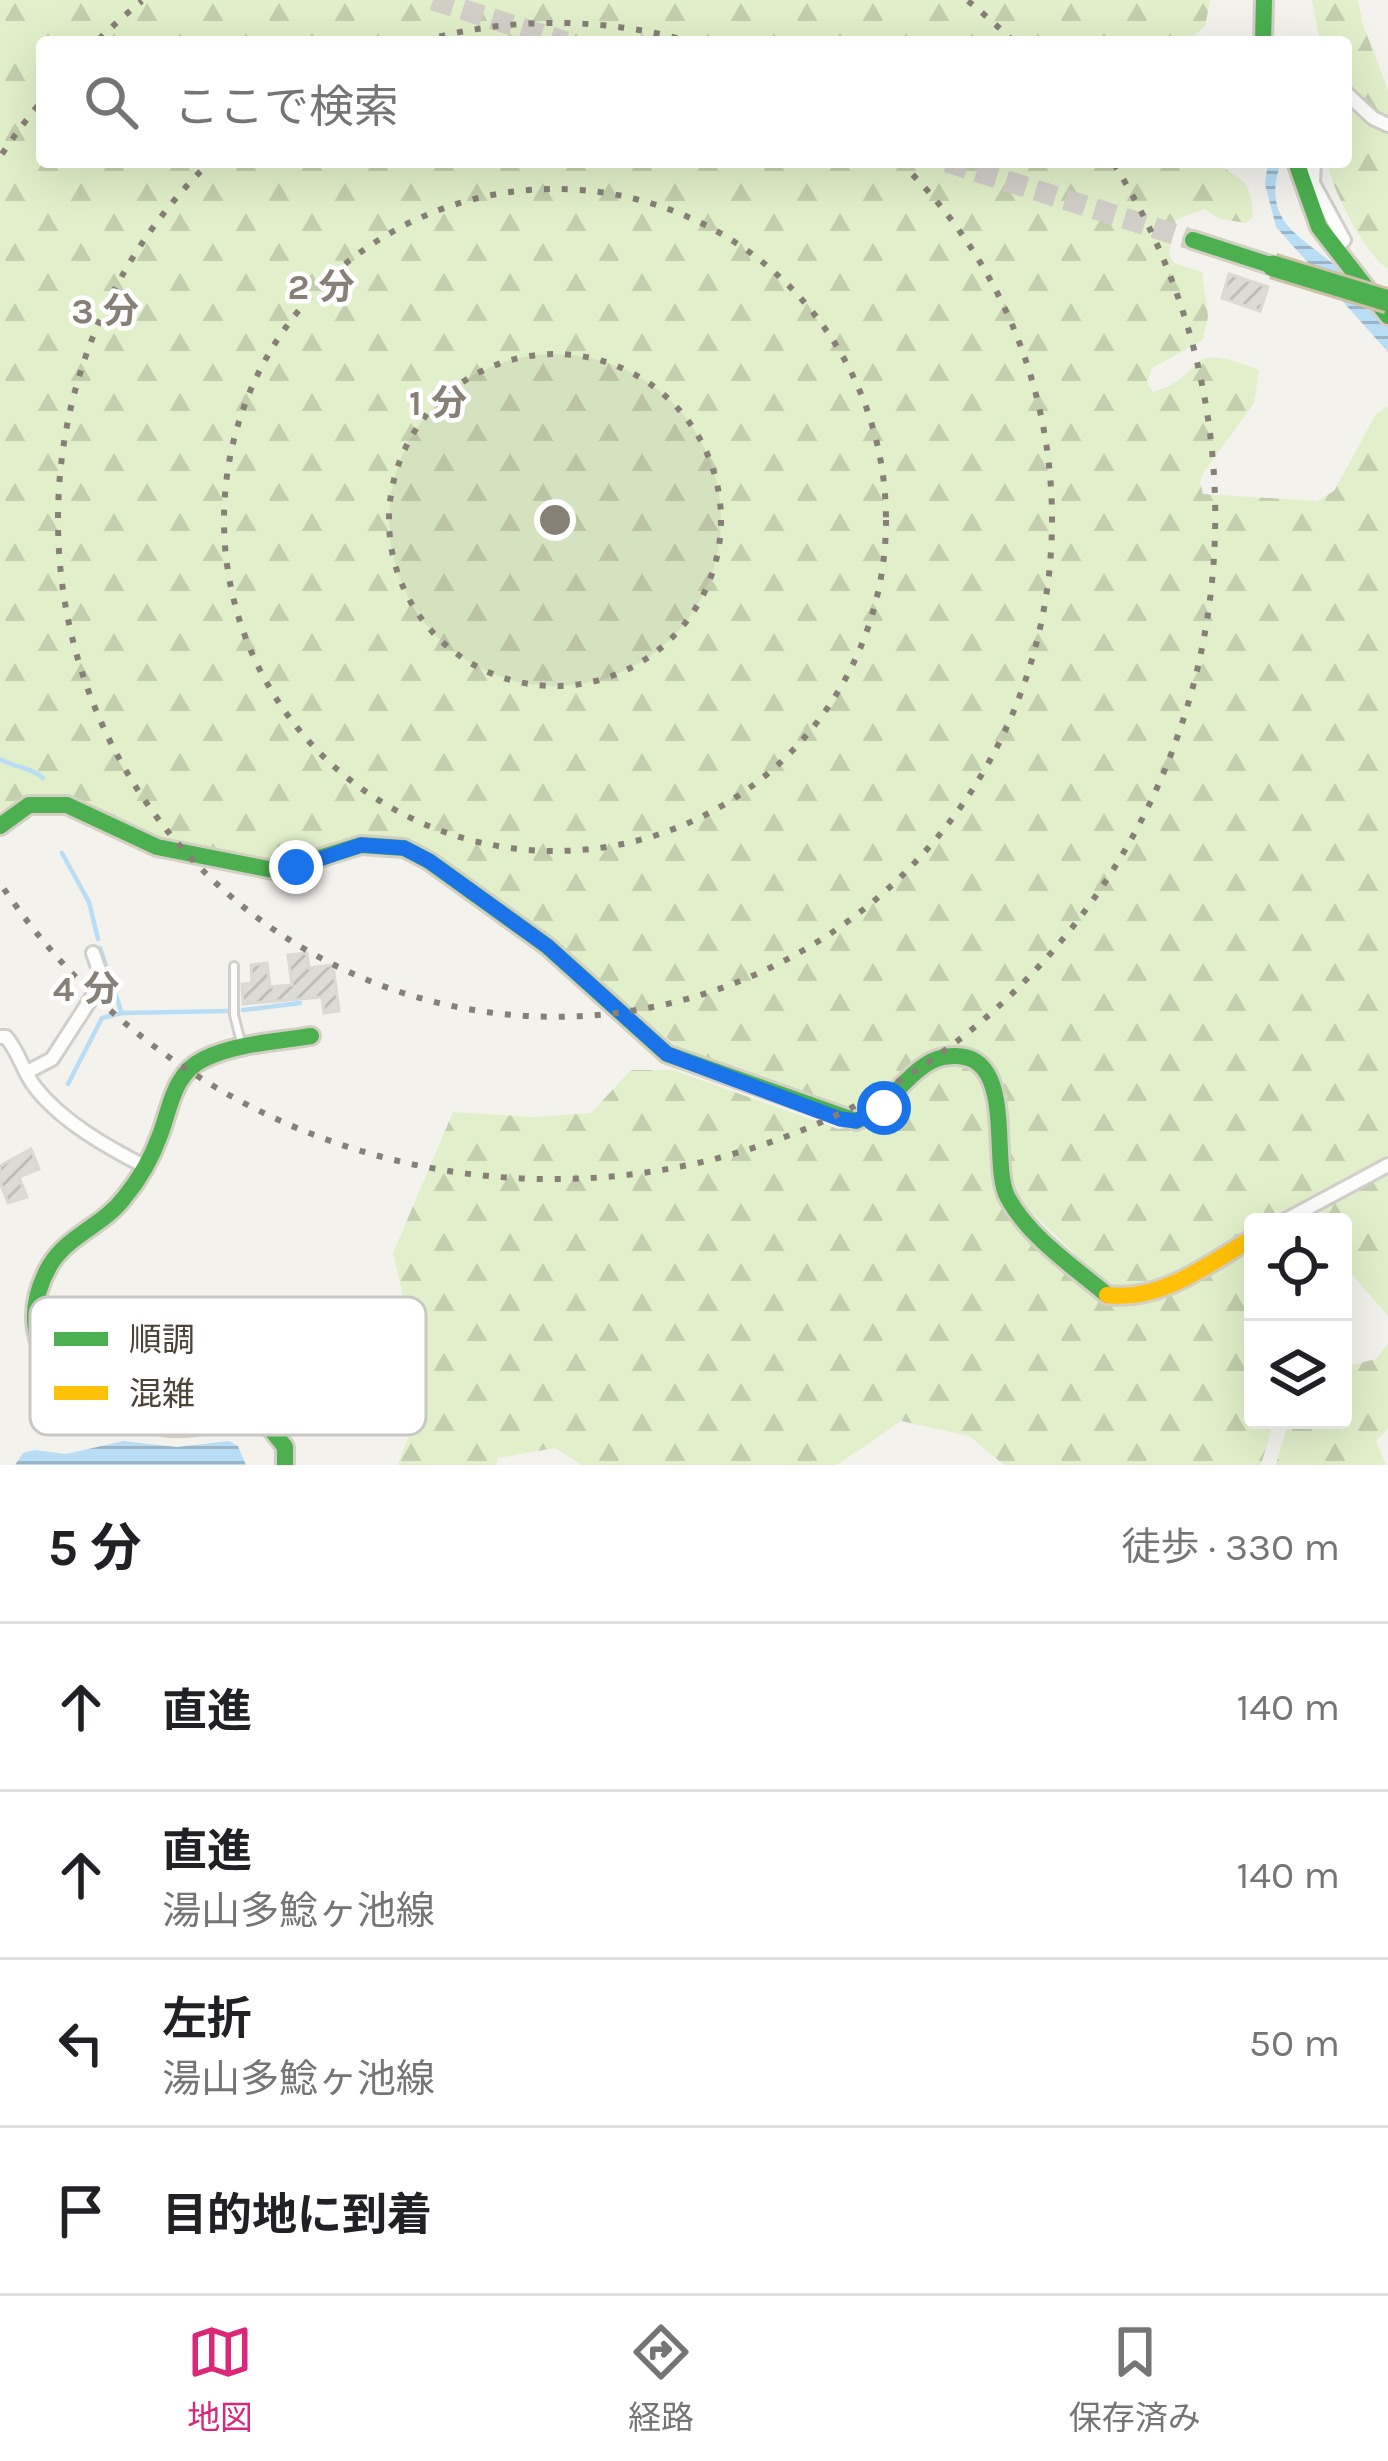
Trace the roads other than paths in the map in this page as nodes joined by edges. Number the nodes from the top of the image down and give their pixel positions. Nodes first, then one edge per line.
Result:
1 (1264, 0) edge
2 (1263, 36) edge
3 (1352, 99) edge
4 (1388, 125) edge
5 (1298, 168) edge
6 (1314, 168) edge
7 (1193, 240) tunnel mouth
8 (1335, 249) junction
9 (1388, 301) edge
10 (1388, 316) edge
11 (0, 826) edge
12 (94, 953) dead end
13 (234, 966) dead end
14 (311, 1036) dead end
15 (0, 1037) edge
16 (243, 1049) junction
17 (27, 1072) junction
18 (1388, 1165) edge
19 (144, 1166) junction
20 (1299, 1213) edge
21 (1244, 1243) edge
22 (38, 1297) edge
23 (276, 1435) edge
24 (285, 1465) edge

1 - 2 main road
3 - 4 street
5 - 8 main road
6 - 8 street
7 - 9 main road, bridge
8 - 10 main road
11 - 21 main road
12 - 17 street
13 - 16 lane
14 - 16 main road
15 - 17 street
16 - 19 main road
17 - 19 street
18 - 20 street
19 - 22 main road
23 - 24 main road

